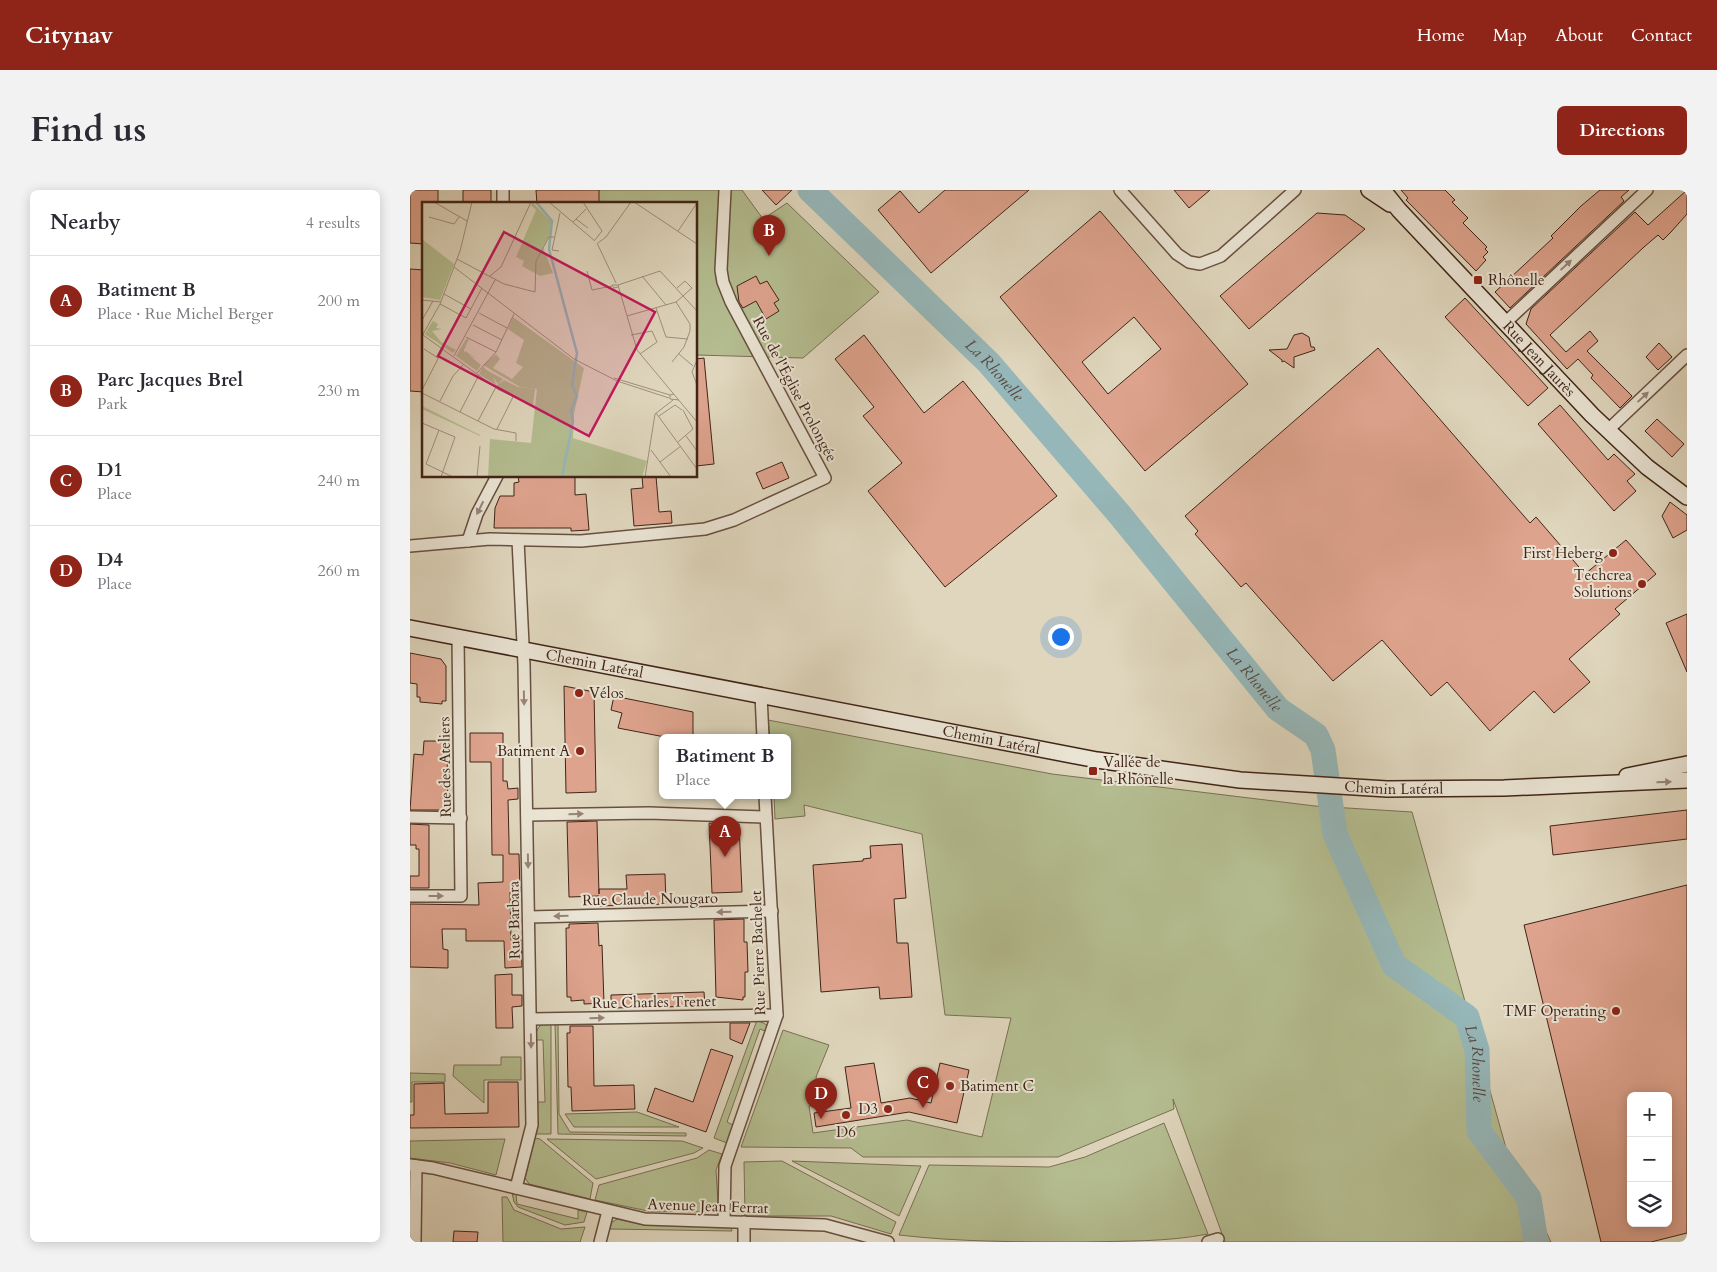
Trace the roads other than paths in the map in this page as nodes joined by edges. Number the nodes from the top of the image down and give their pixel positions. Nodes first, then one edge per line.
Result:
1 (725, 190) edge
2 (1120, 190) edge
3 (1295, 190) edge
4 (1369, 190) edge
5 (1383, 190) edge
6 (1647, 190) edge
7 (1399, 210) junction
8 (1505, 323) junction
9 (1687, 355) edge
10 (1608, 430) junction
11 (496, 478) edge
12 (1687, 497) edge
13 (518, 540) junction
14 (468, 541) junction
15 (410, 546) edge
16 (410, 628) edge
17 (458, 637) junction
18 (523, 650) junction
19 (761, 695) junction
20 (763, 734) edge
21 (1687, 764) edge
22 (1687, 780) edge
23 (1581, 783) junction
24 (766, 799) edge
25 (527, 815) junction
26 (766, 816) junction
27 (410, 817) edge
28 (461, 818) junction
29 (410, 896) edge
30 (772, 911) junction
31 (529, 917) junction
32 (777, 1015) junction
33 (530, 1019) junction
34 (413, 1166) edge
35 (516, 1188) junction
36 (608, 1211) junction
37 (724, 1221) junction
38 (744, 1222) junction
39 (415, 1242) edge
40 (600, 1242) edge
41 (744, 1242) edge
42 (888, 1242) edge

1 - 13 street, Rue de l'Église Prolongée
2 - 3 street
4 - 7 street, Rue Jean Jaurès
5 - 7 street, Rue Jean Jaurès
8 -> 6 street
7 - 8 street, Rue Jean Jaurès
8 - 10 street, Rue Jean Jaurès
10 -> 9 street
10 - 12 street, Rue Jean Jaurès
11 -> 14 street
13 - 14 street, Rue de l'Église Prolongée
13 - 18 street, Rue Barbara
14 - 15 street, Rue de l'Église Prolongée
16 - 17 street, Chemin Latéral
17 - 18 street, Chemin Latéral
17 - 28 street, Rue des Ateliers
18 - 19 street, Chemin Latéral
18 -> 25 street, Rue Barbara
19 - 20 street
19 - 23 street, Chemin Latéral
21 - 23 street, Chemin Latéral
23 -> 22 street, Chemin Latéral
24 - 26 street, Rue Pierre Bachelet
25 -> 26 street
25 -> 31 street, Rue Barbara
26 - 30 street, Rue Pierre Bachelet
27 - 28 street
29 -> 28 street, Rue des Ateliers
30 -> 31 street, Rue Claude Nougaro
30 - 32 street, Rue Pierre Bachelet
31 - 33 street, Rue Barbara
33 -> 32 street, Rue Charles Trenet
32 - 37 street, Rue Pierre Bachelet
33 -> 35 street, Rue Barbara
34 - 35 street, Avenue Jean Ferrat
34 - 39 street
35 - 36 street, Avenue Jean Ferrat
36 - 37 street, Avenue Jean Ferrat
36 - 40 street
37 - 38 street, Avenue Jean Ferrat
38 - 41 street
38 - 42 street, Avenue Jean Ferrat

